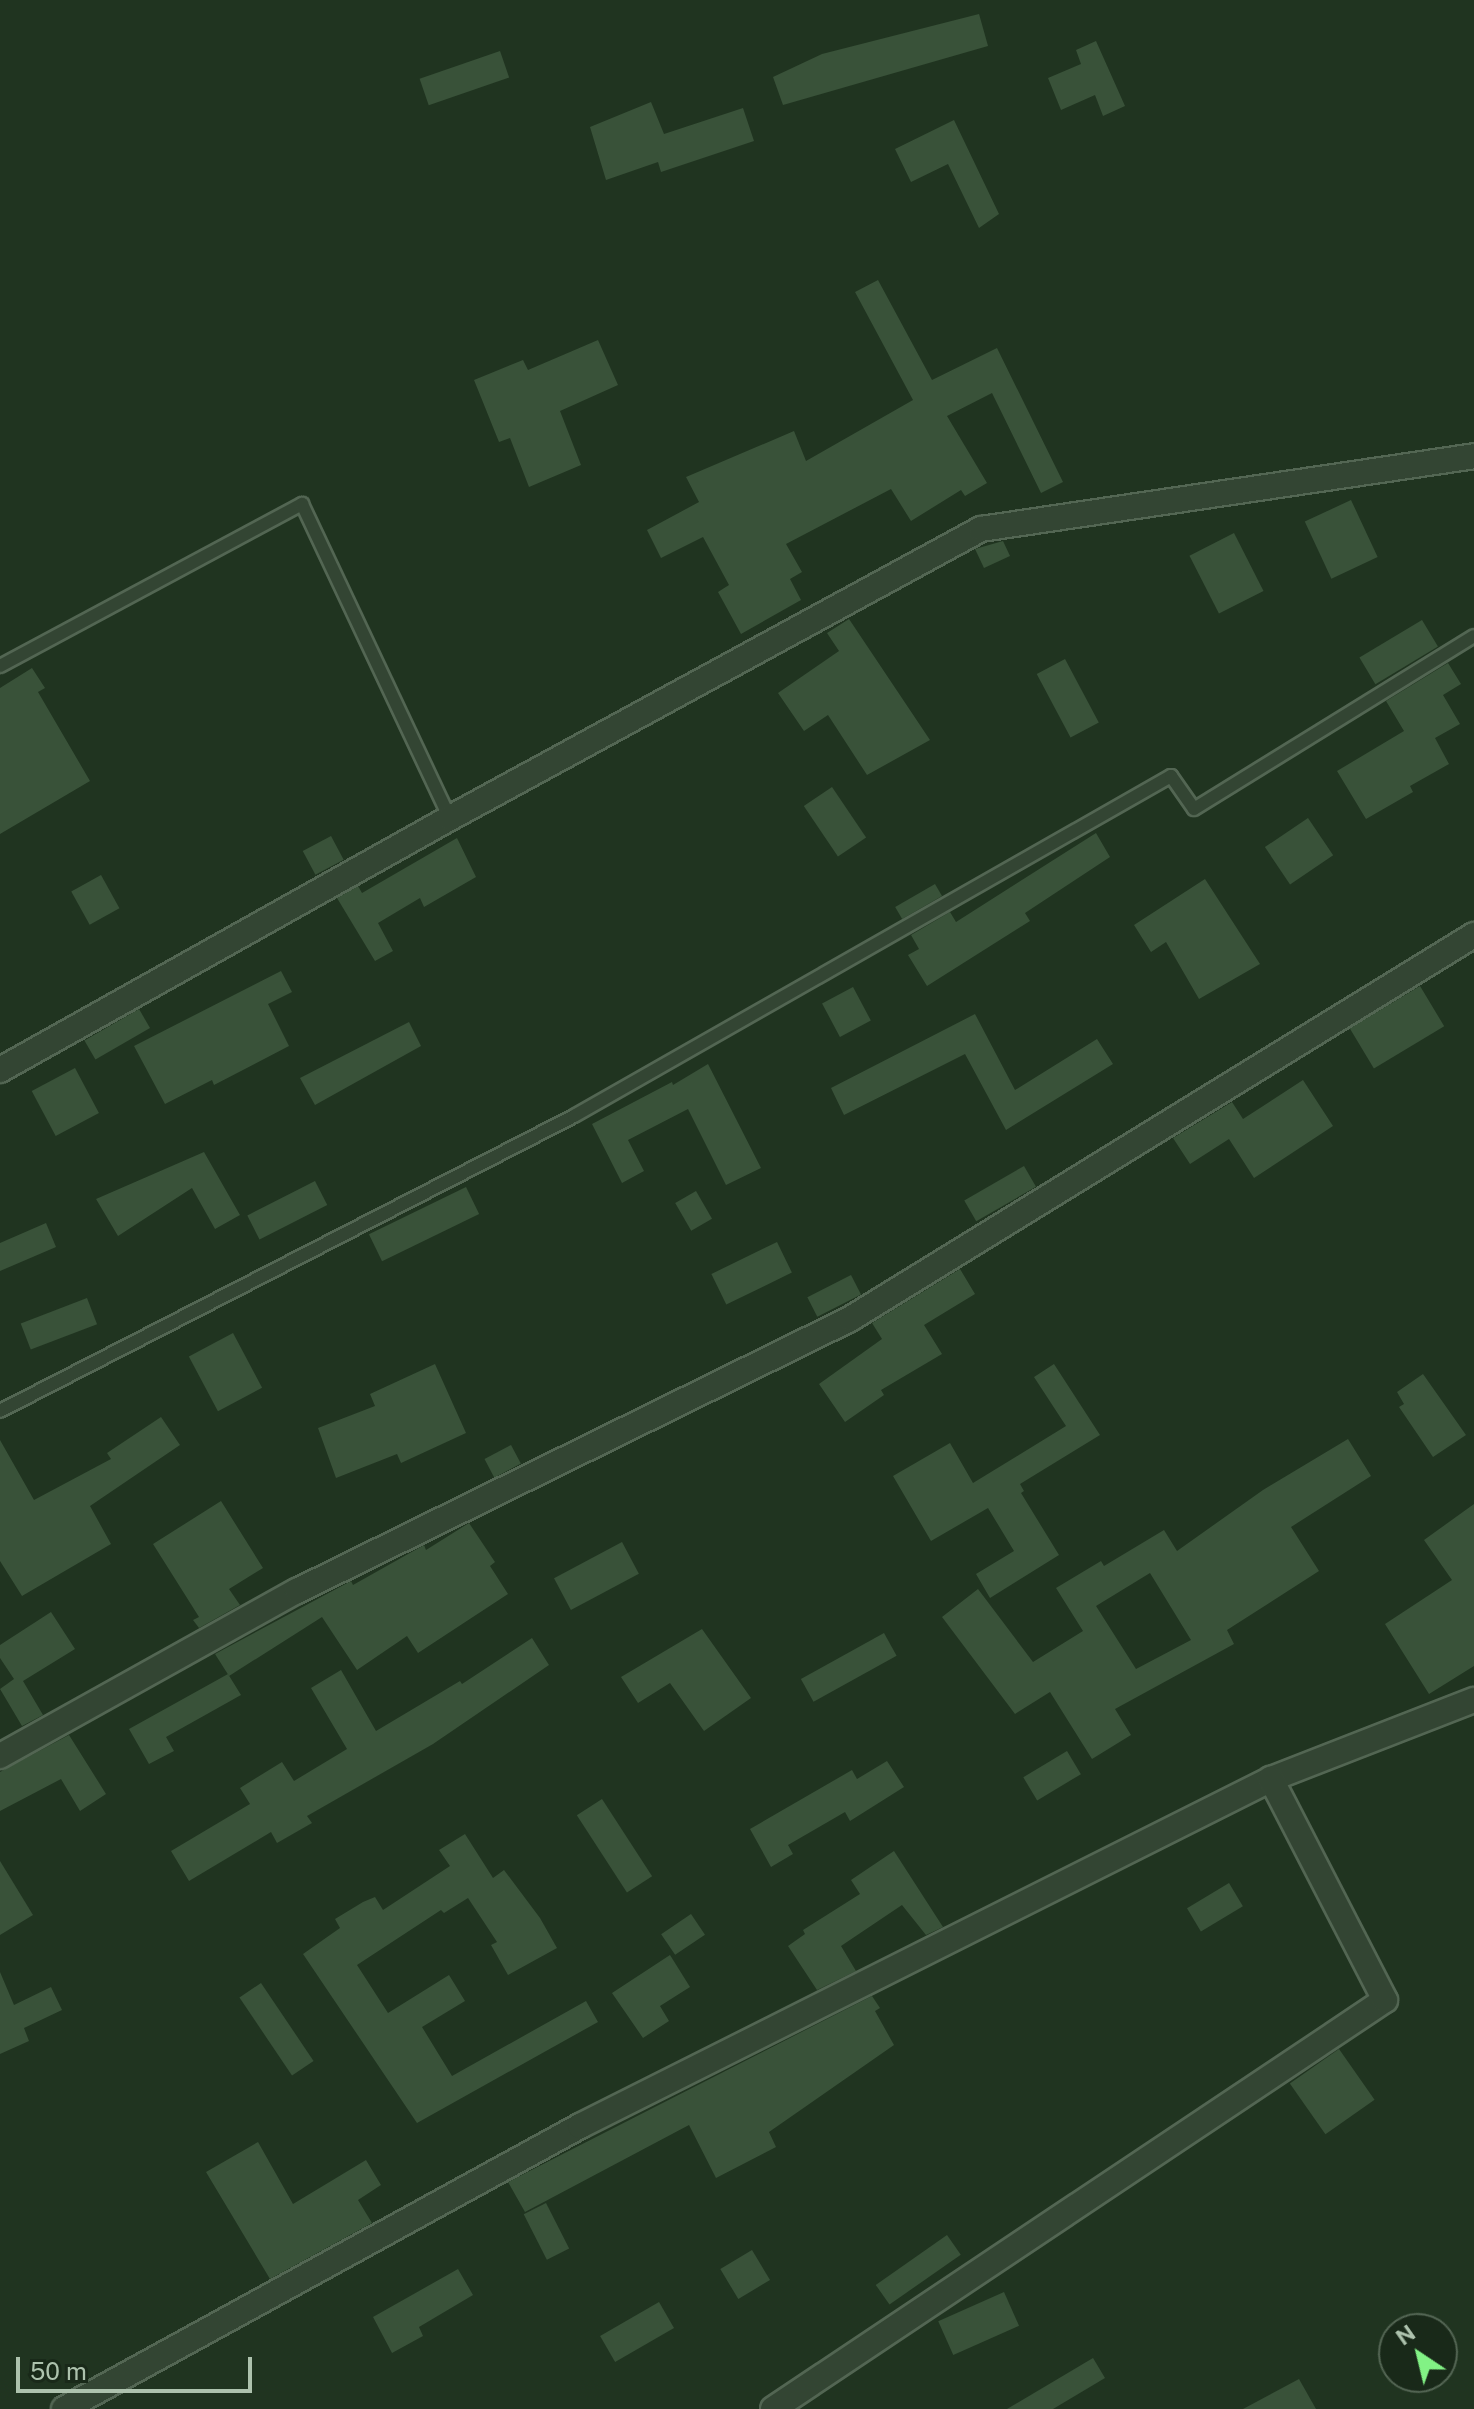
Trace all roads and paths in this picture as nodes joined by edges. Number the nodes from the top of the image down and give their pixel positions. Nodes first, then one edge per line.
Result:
1 (1474, 456) edge
2 (1474, 636) edge
3 (0, 666) edge
4 (450, 818) junction
5 (1474, 935) edge
6 (0, 1070) edge
7 (0, 1411) edge
8 (1474, 1700) edge
9 (0, 1756) edge
10 (1271, 1779) junction
11 (64, 2409) edge
12 (773, 2409) edge

1 - 4 street
2 - 7 lane
3 - 4 lane
4 - 6 street
5 - 9 street
8 - 10 street
10 - 11 street
10 - 12 street

